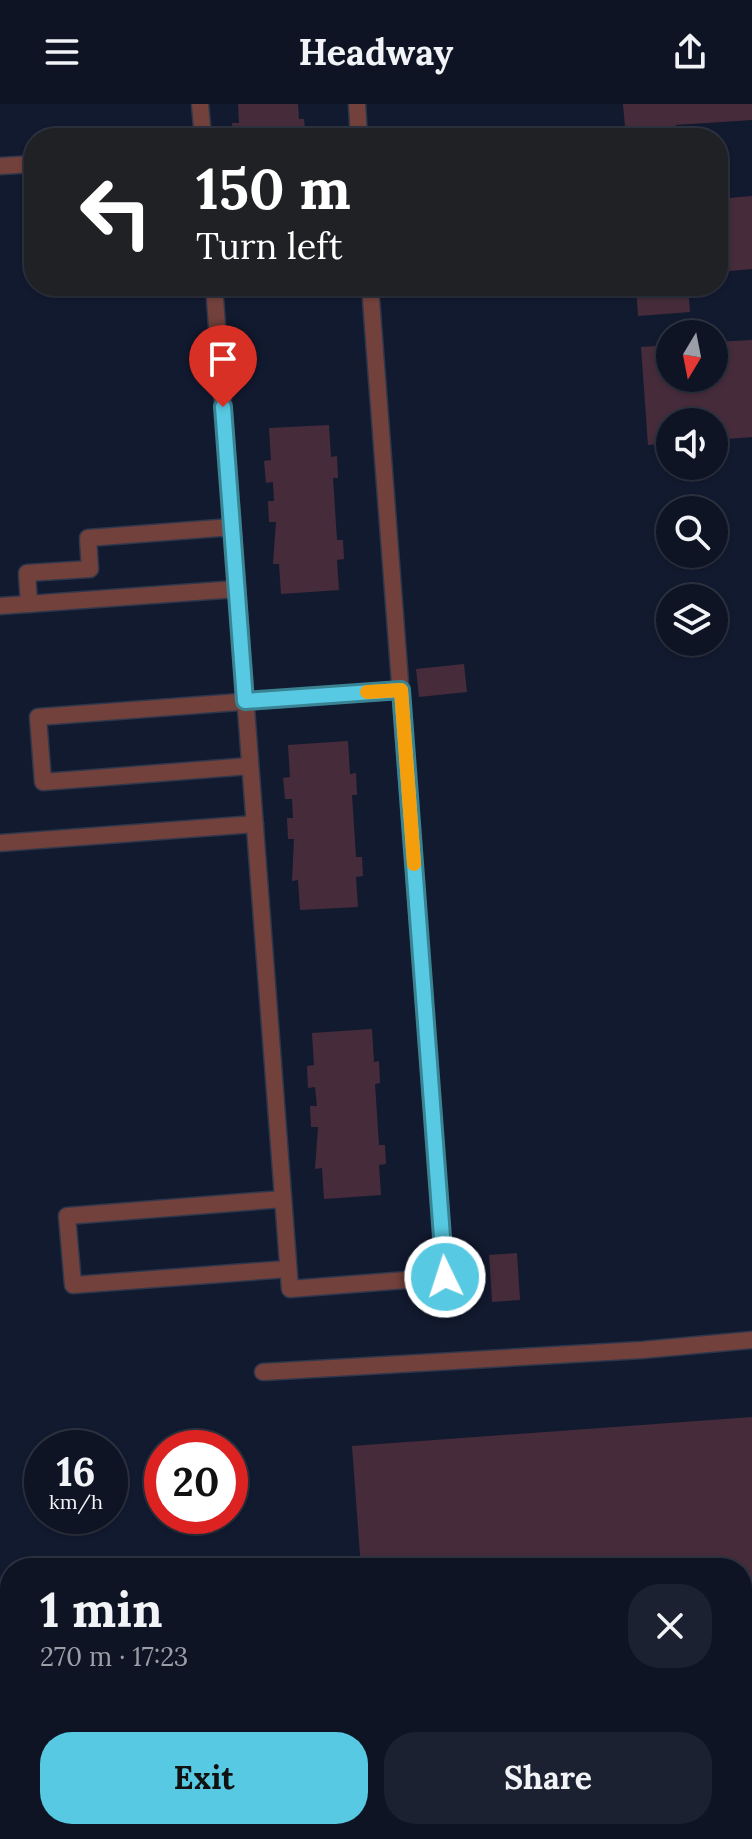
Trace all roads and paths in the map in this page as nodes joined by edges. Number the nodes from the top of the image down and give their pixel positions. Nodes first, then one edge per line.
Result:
1 (200, 104) edge
2 (357, 104) edge
3 (202, 128) edge
4 (358, 128) edge
5 (24, 165) edge
6 (0, 166) edge
7 (215, 296) edge
8 (371, 296) edge
9 (232, 527) junction
10 (237, 589) junction
11 (29, 604) junction
12 (0, 606) edge
13 (401, 690) junction
14 (245, 701) junction
15 (250, 766) junction
16 (255, 824) junction
17 (0, 843) edge
18 (283, 1199) junction
19 (288, 1269) junction
20 (752, 1340) edge
21 (263, 1372) dead end

1 - 3 lane
2 - 4 lane
5 - 6 lane
7 - 9 lane
8 - 13 lane
9 - 10 lane
9 - 11 lane
10 - 11 lane
10 - 14 lane
11 - 12 lane
13 - 14 lane
13 - 19 lane
14 - 15 lane
14 - 15 lane
15 - 16 lane
16 - 17 lane
16 - 18 lane
18 - 19 lane
18 - 19 lane
20 - 21 lane

